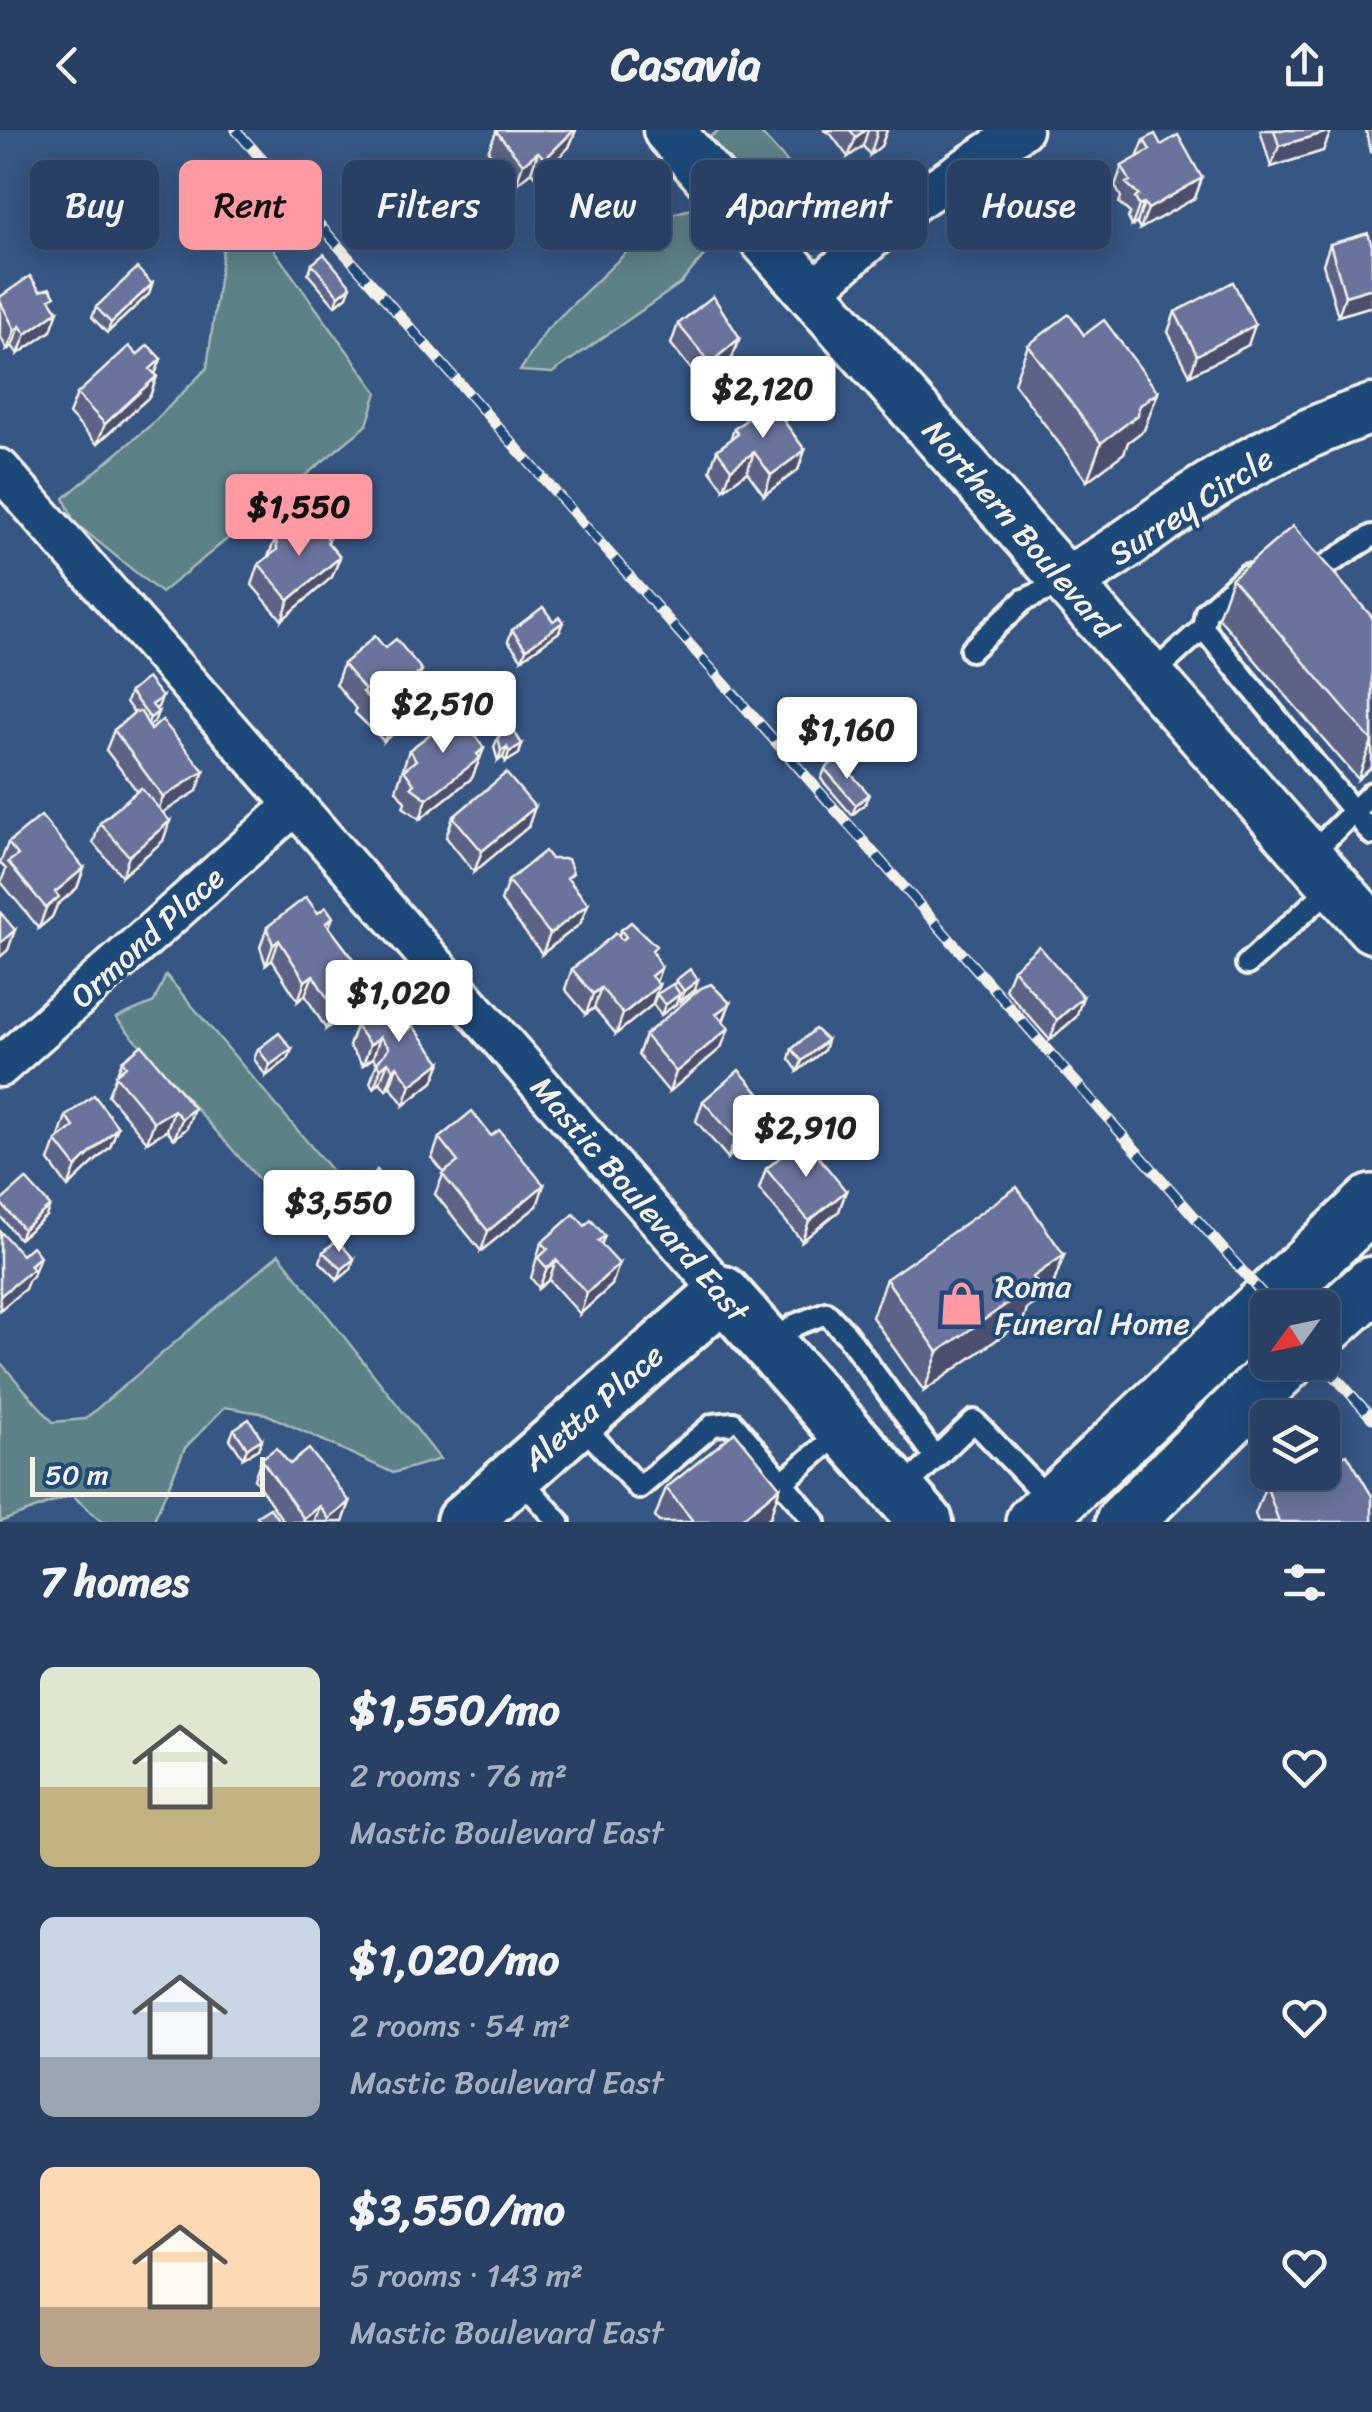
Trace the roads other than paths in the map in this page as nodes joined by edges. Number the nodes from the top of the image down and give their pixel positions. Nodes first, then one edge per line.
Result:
1 (668, 130) edge
2 (1022, 130) edge
3 (810, 293) junction
4 (1372, 409) edge
5 (0, 470) edge
6 (1372, 536) edge
7 (1264, 560) edge
8 (1314, 573) edge
9 (1065, 582) junction
10 (1202, 628) junction
11 (971, 650) dead end
12 (1149, 676) junction
13 (1372, 793) edge
14 (294, 806) junction
15 (1353, 811) junction
16 (1372, 834) edge
17 (1321, 870) junction
18 (1372, 928) edge
19 (1247, 964) dead end
20 (0, 1067) edge
21 (1372, 1203) edge
22 (1372, 1285) edge
23 (723, 1293) junction
24 (1340, 1314) edge
25 (770, 1347) junction
26 (1270, 1380) edge
27 (578, 1420) junction
28 (844, 1429) junction
29 (516, 1475) junction
30 (784, 1481) junction
31 (921, 1491) edge
32 (1044, 1513) edge
33 (464, 1522) edge
34 (559, 1522) edge
35 (815, 1522) edge
36 (1124, 1522) edge

1 - 3 street, Northern Boulevard
2 - 3 street
3 - 9 street, Northern Boulevard
4 - 9 street, Surrey Circle
5 - 14 street, Mastic Boulevard East
6 - 8 lane
7 - 10 lane
9 - 11 lane
9 - 12 street, Northern Boulevard
10 - 12 lane
10 - 15 lane
12 - 17 street, Northern Boulevard
13 - 15 lane
14 - 20 street, Ormond Place
14 - 23 street, Mastic Boulevard East
15 - 16 lane
15 - 17 lane
17 - 18 street, Northern Boulevard
17 - 19 lane
21 - 32 highway
22 - 24 highway
23 - 25 main road, Mastic Boulevard East
23 - 27 main road, Aletta Place
25 - 28 main road, Mastic Boulevard East
25 - 31 lane
26 - 36 highway
27 - 29 main road, Aletta Place
27 - 30 lane
28 - 30 lane
28 - 31 main road, Mastic Boulevard East
29 - 33 main road, Aletta Place
29 - 34 lane
30 - 35 lane
31 - 32 lane

